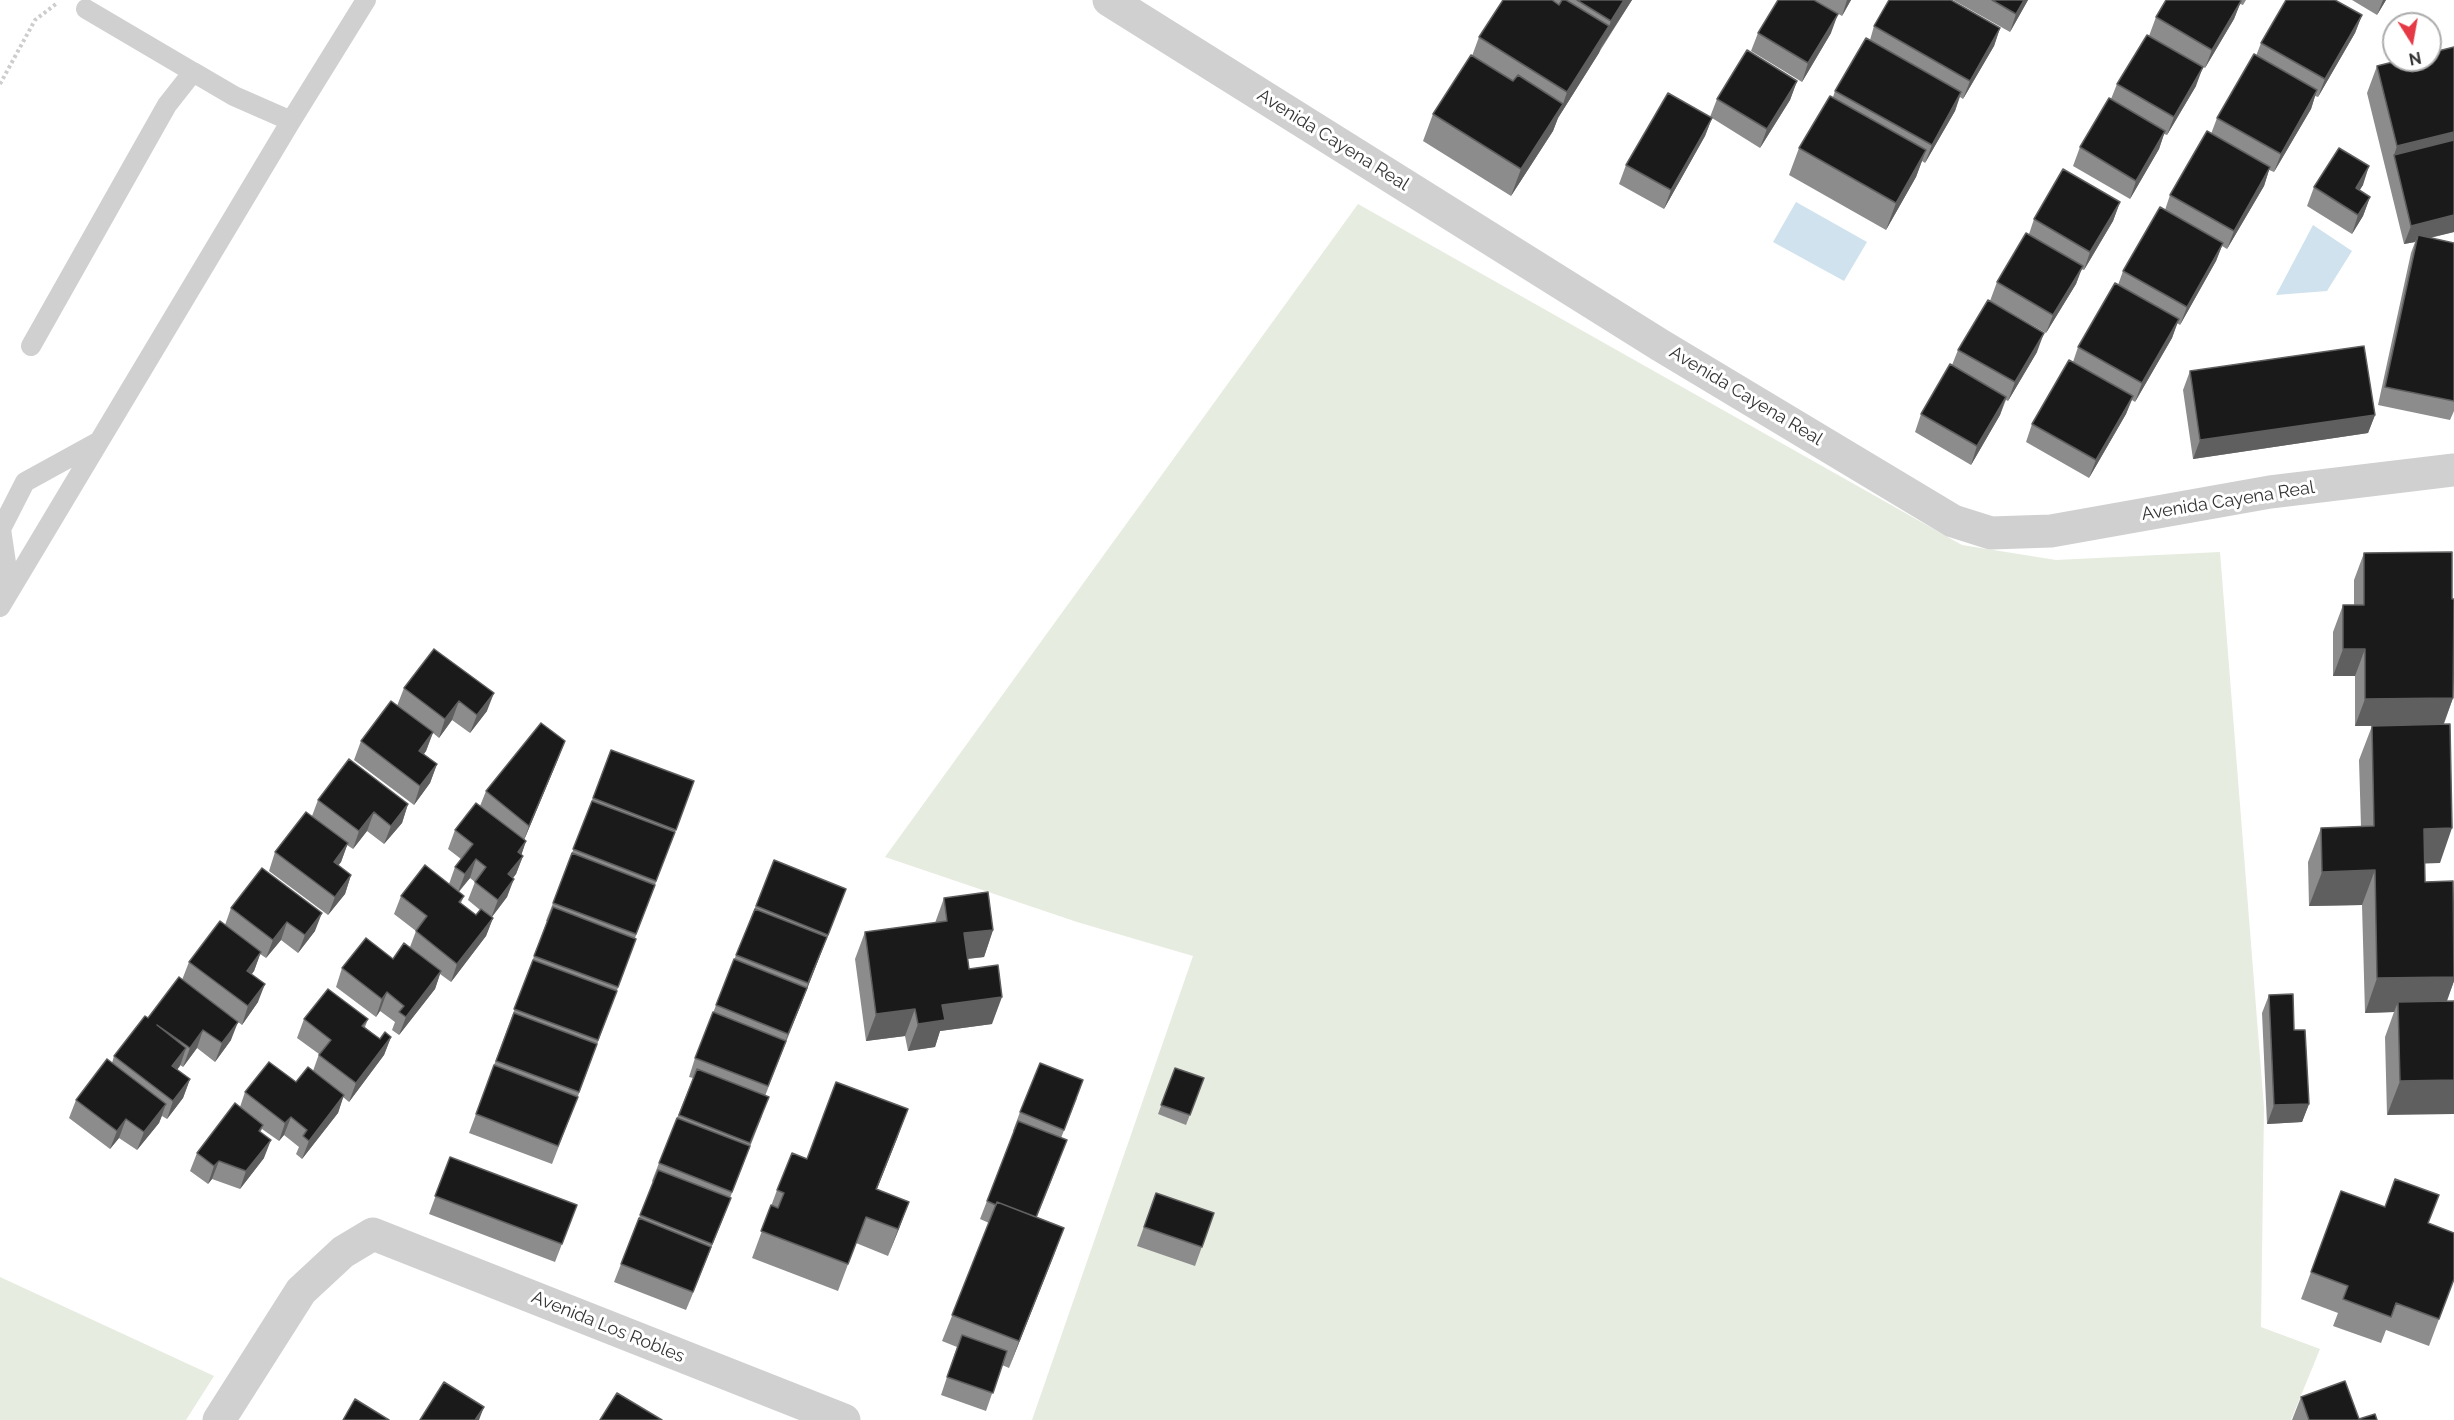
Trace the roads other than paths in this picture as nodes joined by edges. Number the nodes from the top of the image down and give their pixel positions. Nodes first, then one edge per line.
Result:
1 (366, 0) edge
2 (1109, 0) edge
3 (86, 9) road end
4 (193, 72) junction
5 (291, 121) junction
6 (31, 346) dead end
7 (98, 442) junction
8 (2454, 470) edge
9 (3, 600) edge
10 (219, 1420) edge
11 (844, 1420) edge

1 - 5 lane
2 - 8 street, Avenida Cayena Real
3 - 4 lane
4 - 5 lane
4 - 6 lane
5 - 7 lane
7 - 9 lane
7 - 9 lane
10 - 11 street, Avenida Los Robles

